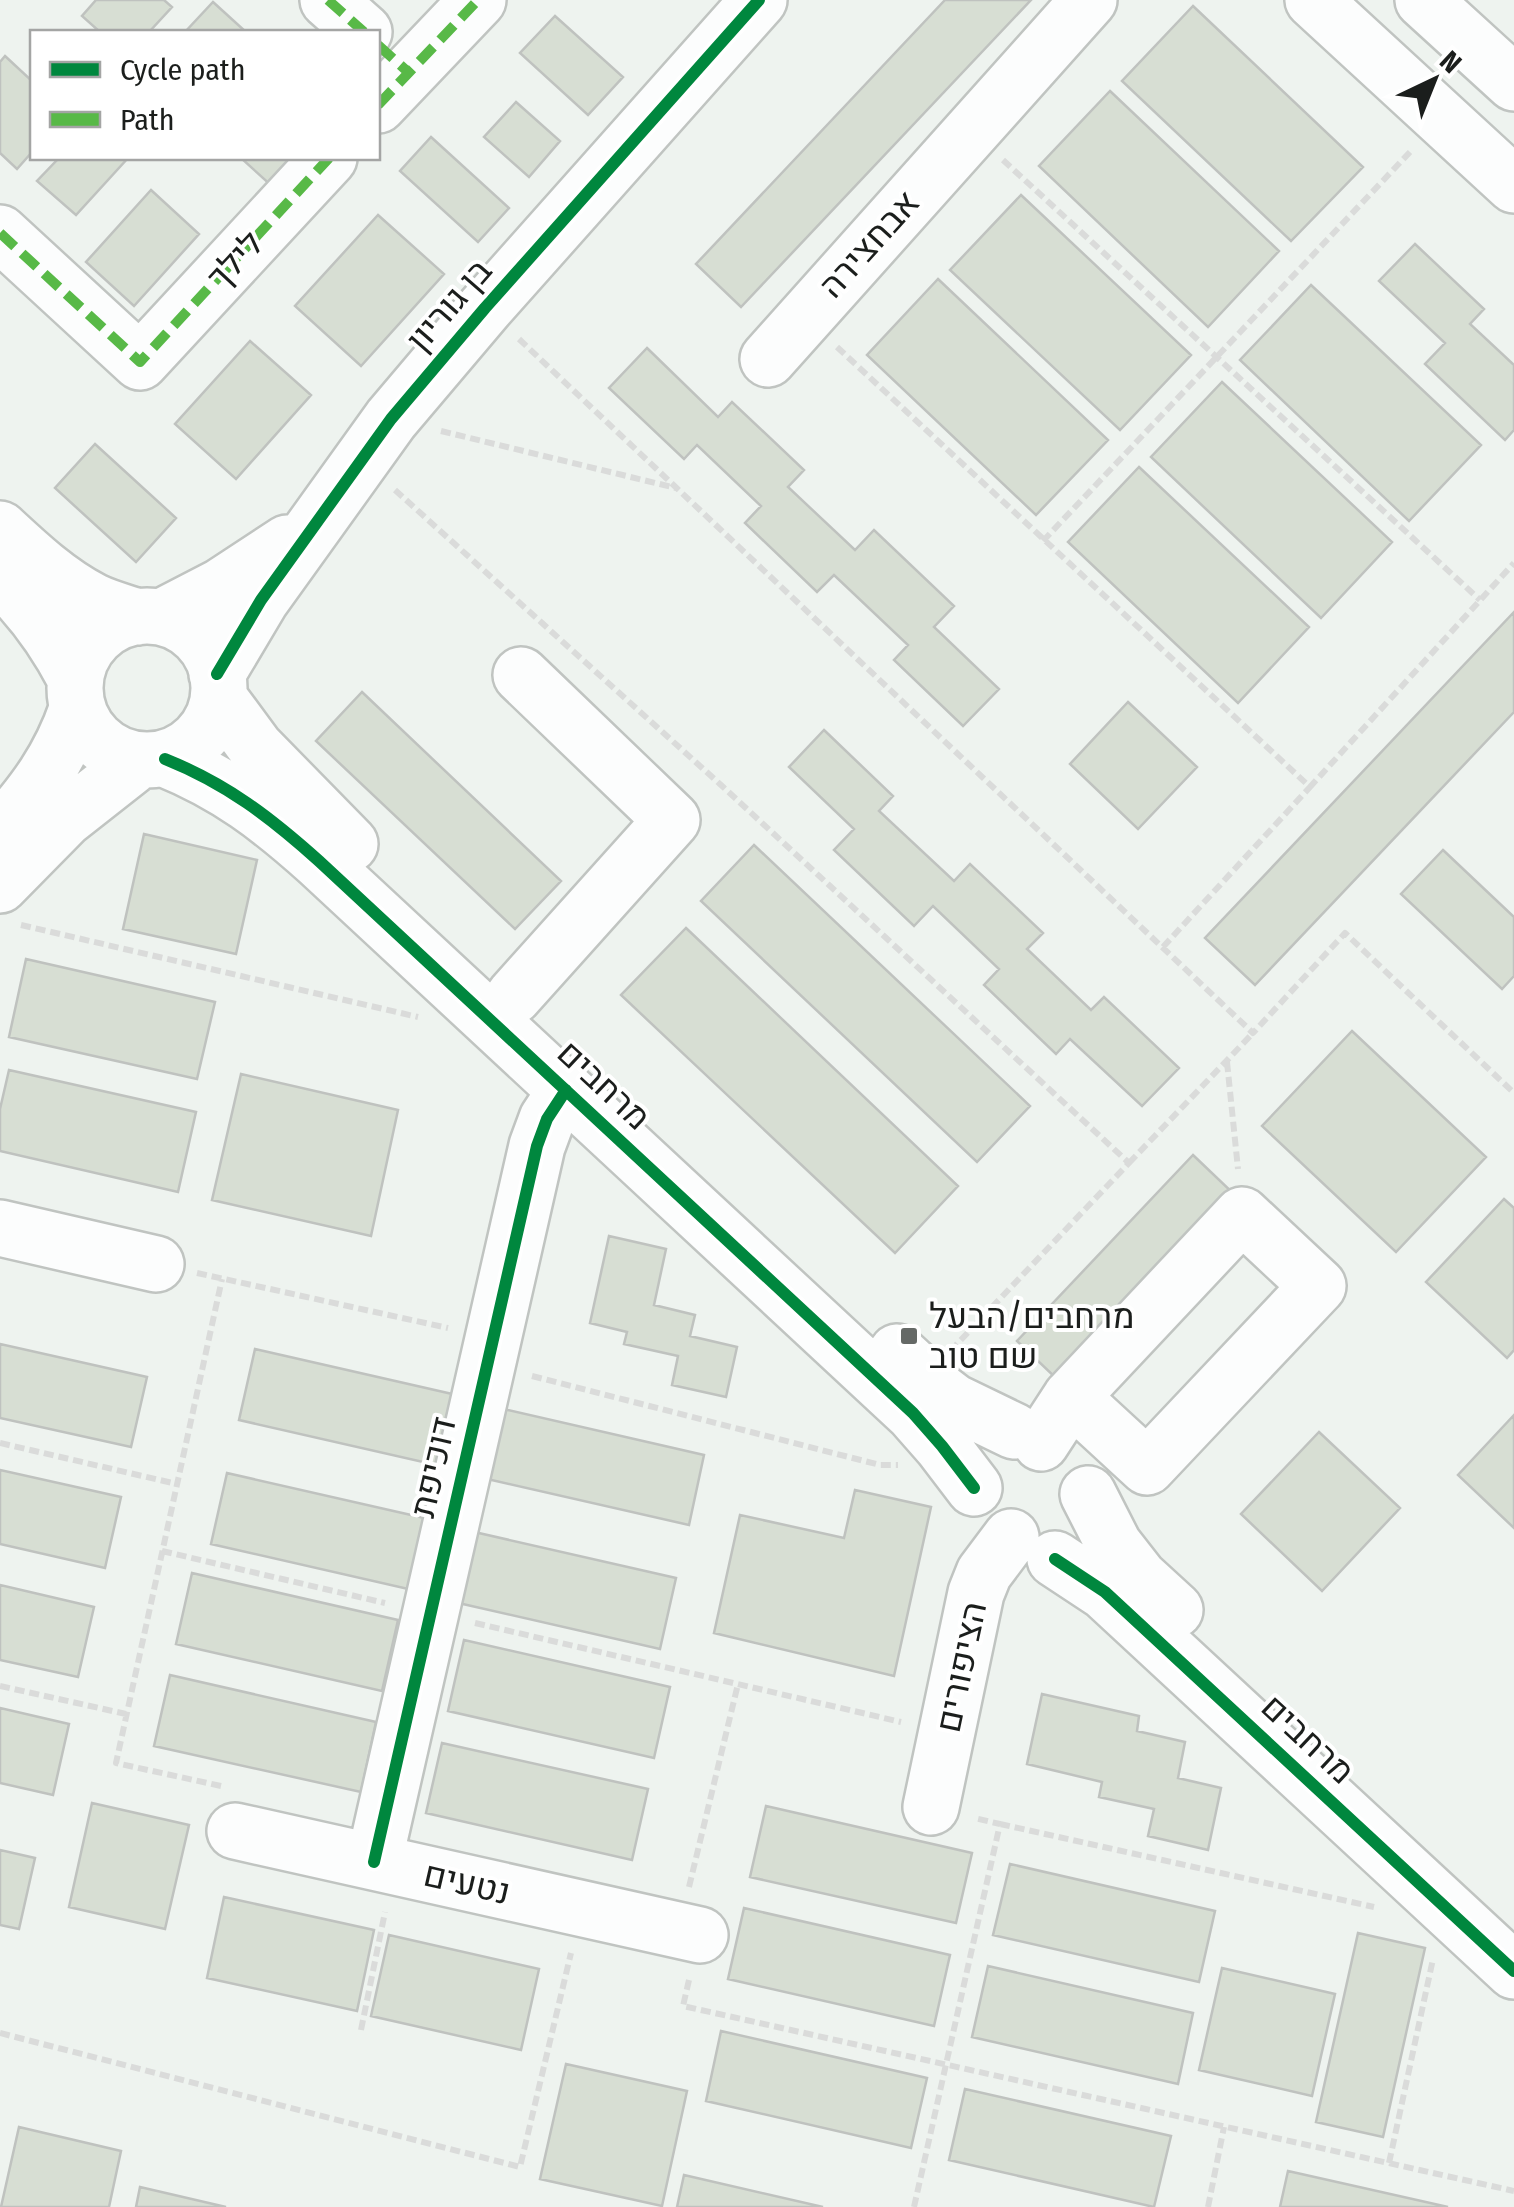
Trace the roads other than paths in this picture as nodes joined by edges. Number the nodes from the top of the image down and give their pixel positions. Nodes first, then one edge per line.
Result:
1 (328, 0) edge
2 (478, 0) edge
3 (760, 0) edge
4 (1090, 0) edge
5 (1313, 0) edge
6 (1422, 0) edge
7 (362, 30) edge
8 (388, 74) edge
9 (1514, 84) edge
10 (327, 160) edge
11 (1514, 184) edge
12 (0, 233) edge
13 (768, 359) dead end
14 (317, 520) junction
15 (0, 530) edge
16 (0, 578) edge
17 (150, 617) junction
18 (521, 676) dead end
19 (218, 686) junction
20 (76, 693) junction
21 (153, 760) junction
22 (0, 832) edge
23 (10, 905) edge
24 (514, 996) junction
25 (566, 1090) junction
26 (0, 1228) edge
27 (156, 1264) road end
28 (1071, 1397) junction
29 (1027, 1437) junction
30 (958, 1467) junction
31 (1088, 1494) junction
32 (1033, 1548) junction
33 (931, 1807) road end
34 (235, 1830) road end
35 (384, 1864) junction
36 (1514, 1925) edge
37 (690, 1933) road end
38 (1514, 1971) edge

1 - 7 street
2 - 8 street
3 - 14 street, בן גוריון
4 - 13 street, אבחצירה
5 - 11 street
6 - 9 street
10 - 12 street, לילך
14 - 17 street, בן גוריון
14 - 19 street, בן גוריון
15 - 17 street
16 - 20 street
17 - 19 street
17 - 20 street
18 - 24 street
19 - 21 street
19 - 24 street, מרחבים
20 - 21 street
20 - 22 street
21 - 23 street
21 - 25 street, מרחבים
24 - 29 street, מרחבים
25 - 30 street, מרחבים
25 - 35 street, דוכיפת
26 - 27 street
28 - 28 street
28 - 29 street
29 - 30 street
29 - 31 street, מרחבים
30 - 32 street, מרחבים
31 - 32 street, הציפורים
31 - 36 street, מרחבים
32 - 33 street, הציפורים
32 - 38 street, מרחבים
34 - 35 street, נטעים
35 - 37 street, נטעים

